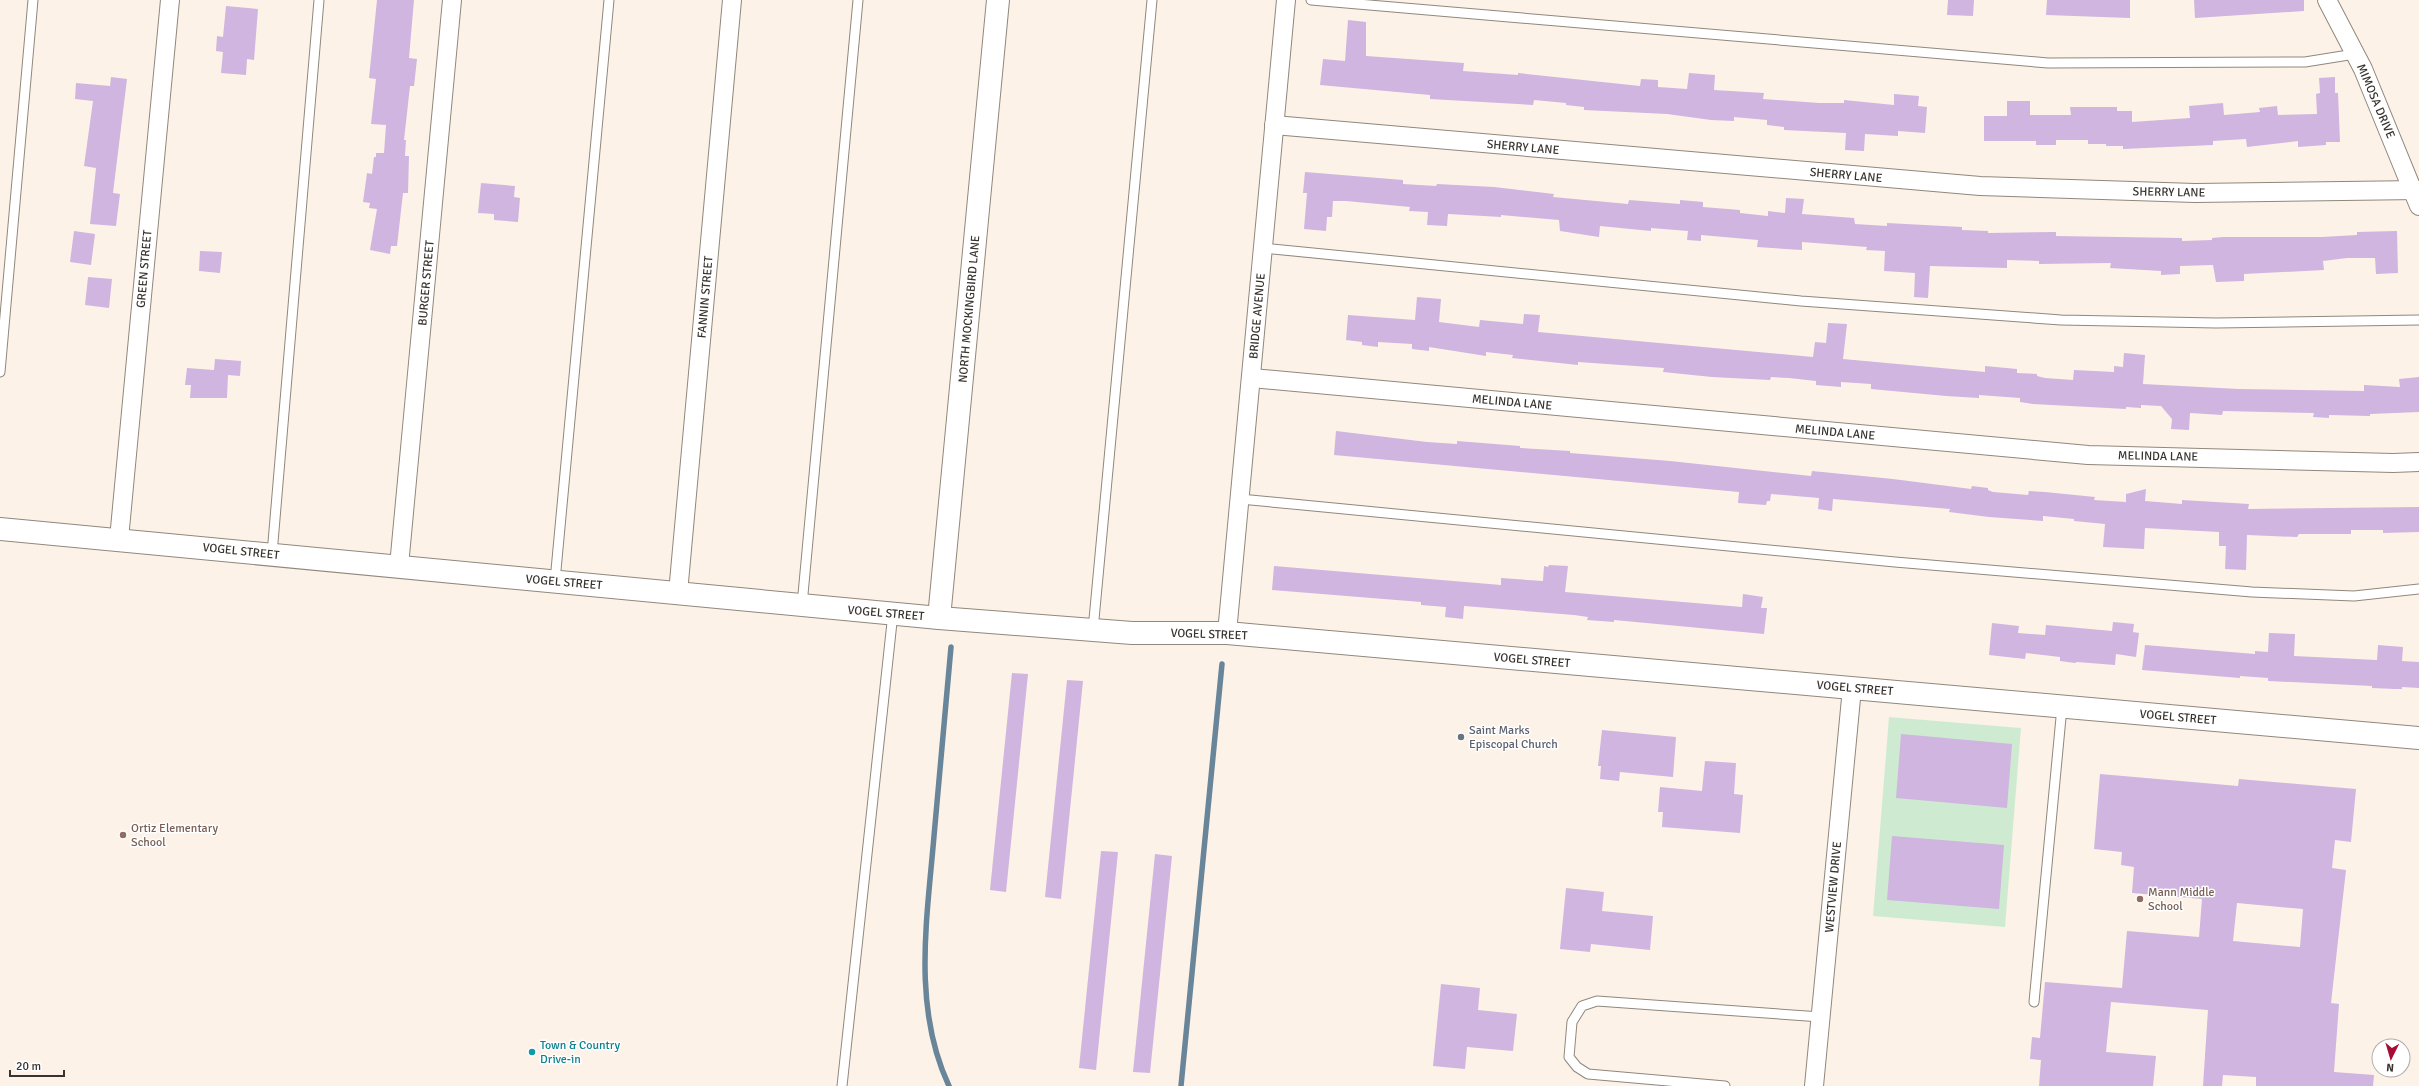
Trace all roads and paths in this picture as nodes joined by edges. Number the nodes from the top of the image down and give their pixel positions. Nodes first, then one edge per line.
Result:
1 (32, 0) edge
2 (170, 0) edge
3 (319, 0) edge
4 (452, 0) edge
5 (609, 0) edge
6 (732, 0) edge
7 (858, 0) edge
8 (998, 0) edge
9 (1152, 0) edge
10 (1286, 0) edge
11 (1311, 0) edge
12 (2326, 0) edge
13 (2355, 54) junction
14 (1274, 125) junction
15 (2417, 195) edge
16 (1263, 248) junction
17 (2419, 320) edge
18 (0, 372) edge
19 (1252, 378) junction
20 (2419, 462) edge
21 (1240, 499) junction
22 (0, 529) edge
23 (119, 539) junction
24 (272, 554) junction
25 (399, 566) junction
26 (555, 581) junction
27 (2419, 589) edge
28 (678, 593) junction
29 (802, 605) junction
30 (893, 613) junction
31 (939, 618) junction
32 (1093, 630) junction
33 (1227, 633) junction
34 (1852, 688) junction
35 (2062, 707) junction
36 (2419, 738) edge
37 (2034, 1002) dead end
38 (1821, 1017) junction
39 (842, 1086) edge
40 (1725, 1086) edge
41 (1814, 1086) edge

1 - 18 lane
2 - 23 street, GREEN STREET
3 - 24 lane
4 - 25 street, BURGER STREET
5 - 26 lane
6 - 28 street, FANNIN STREET
7 - 29 lane
8 - 31 street, NORTH MOCKINGBIRD LANE
9 - 32 lane
10 - 14 street, BRIDGE AVENUE
11 - 13 lane
12 - 13 street, MIMOSA DRIVE
13 - 15 street, MIMOSA DRIVE
14 - 15 street, SHERRY LANE
14 - 16 street, BRIDGE AVENUE
16 - 17 lane
16 - 19 street, BRIDGE AVENUE
19 - 20 street, MELINDA LANE
19 - 21 street, BRIDGE AVENUE
21 - 27 lane
21 - 33 street, BRIDGE AVENUE
22 - 23 street, VOGEL STREET
23 - 24 street, VOGEL STREET
24 - 25 street, VOGEL STREET
25 - 26 street, VOGEL STREET
26 - 28 street, VOGEL STREET
28 - 29 street, VOGEL STREET
29 - 30 street, VOGEL STREET
30 - 31 street, VOGEL STREET
30 - 39 lane
31 - 32 street, VOGEL STREET
32 - 33 street, VOGEL STREET
33 - 34 street, VOGEL STREET
34 - 35 street, VOGEL STREET
34 - 38 street, WESTVIEW DRIVE
35 - 36 street, VOGEL STREET
35 - 37 lane
38 - 40 lane
38 - 41 street, WESTVIEW DRIVE

